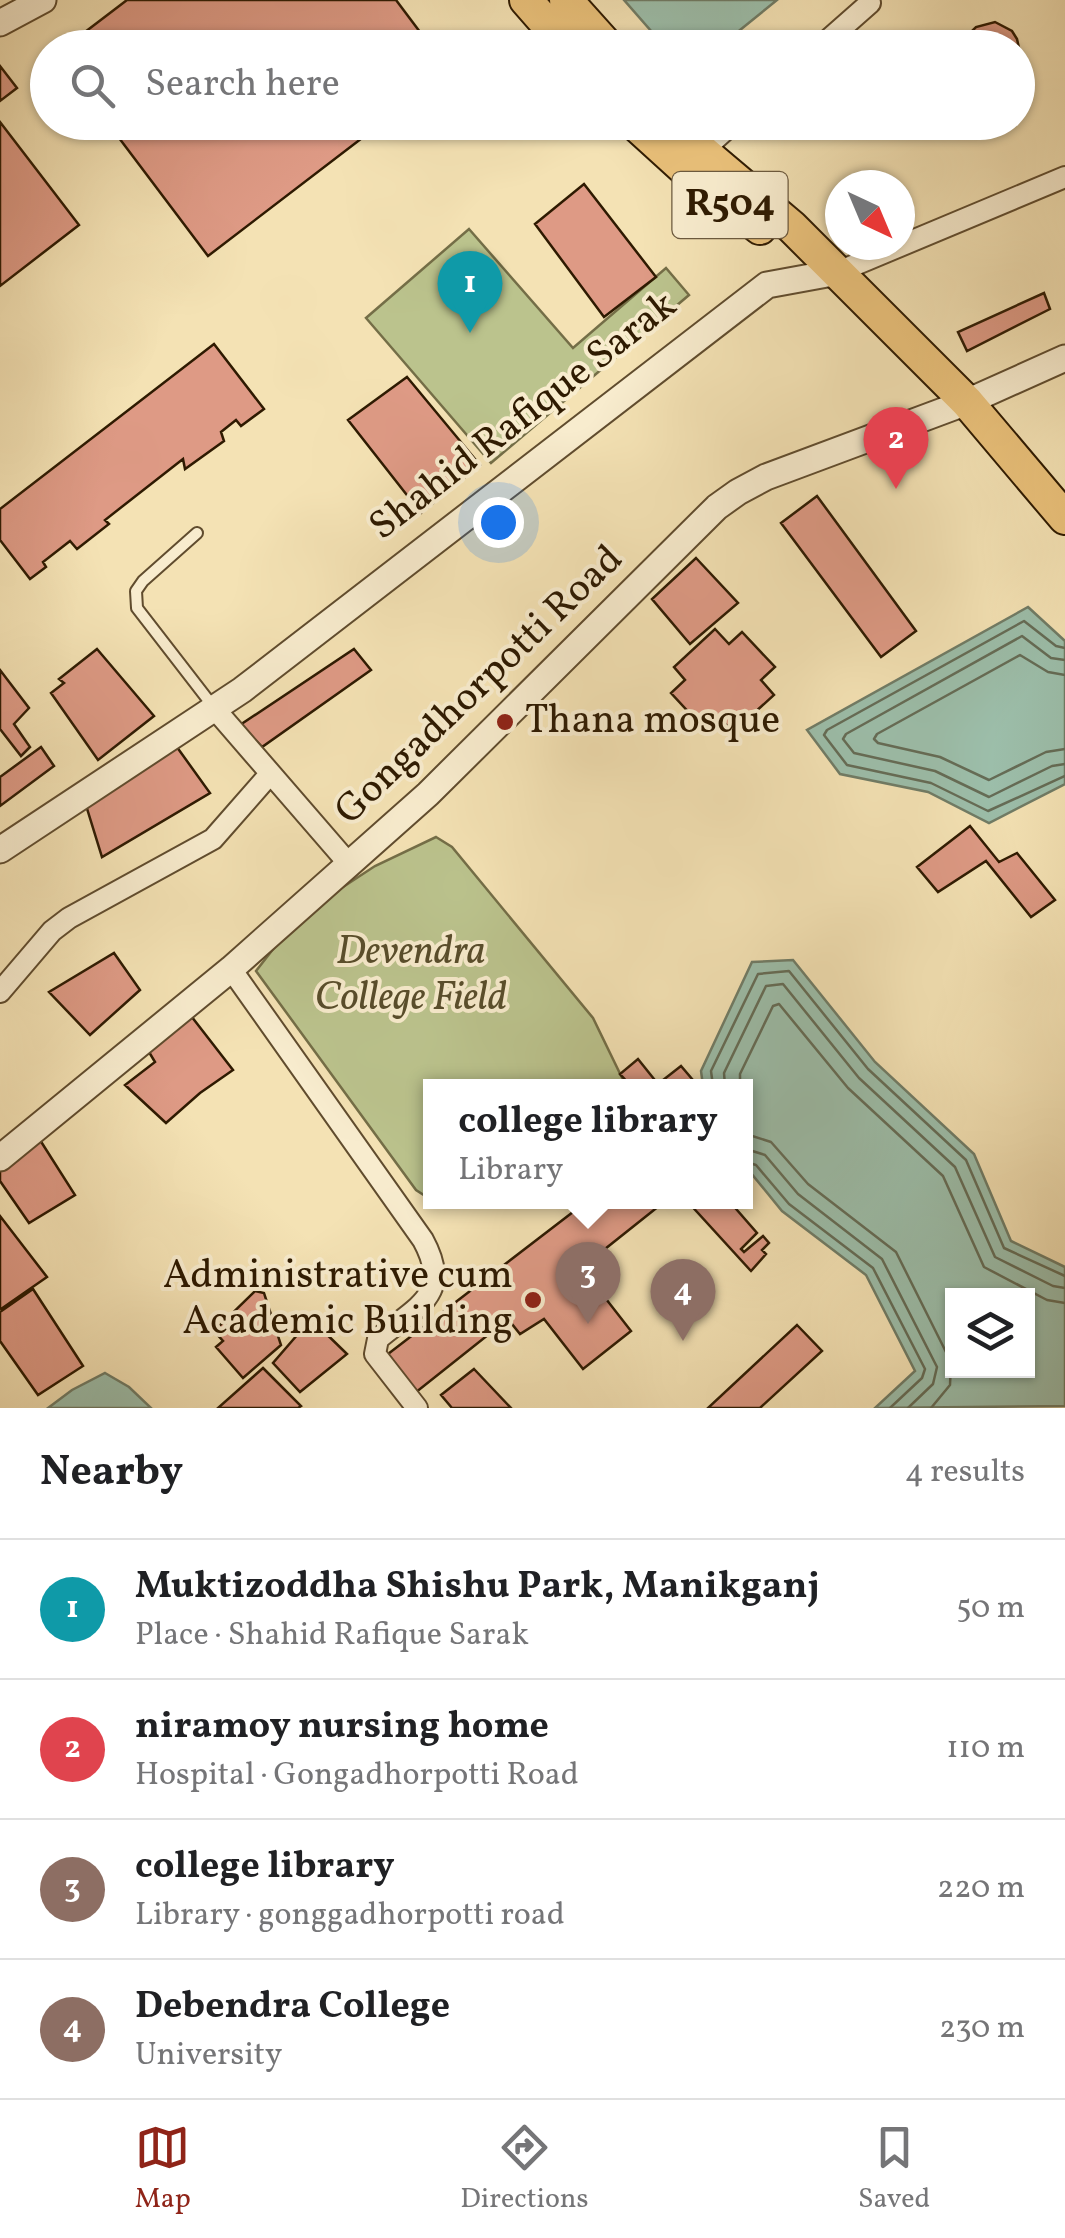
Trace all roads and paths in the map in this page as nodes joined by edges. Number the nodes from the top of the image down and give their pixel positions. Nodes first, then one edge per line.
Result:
1 (42, 0) edge
2 (526, 0) edge
3 (566, 0) edge
4 (870, 3) dead end
5 (0, 23) edge
6 (552, 30) edge
7 (592, 30) edge
8 (840, 30) edge
9 (653, 140) edge
10 (692, 140) edge
11 (714, 140) edge
12 (702, 151) junction
13 (1065, 177) edge
14 (844, 278) junction
15 (1065, 358) edge
16 (957, 393) junction
17 (1065, 518) edge
18 (197, 534) dead end
19 (214, 708) junction
20 (275, 779) junction
21 (0, 850) edge
22 (343, 857) junction
23 (231, 968) junction
24 (0, 992) edge
25 (0, 1158) edge
26 (418, 1408) edge

1 - 5 street
2 - 6 main road
3 - 7 main road
4 - 8 street
9 - 14 main road, R504
10 - 12 main road, R504
11 - 12 street
12 - 14 main road, R504
13 - 14 street
14 - 16 main road, R504
14 - 19 street, Shahid Rafique Sarak
15 - 16 street, Gongadhorpotti Road
16 - 17 main road, R504
16 - 22 street, Gongadhorpotti Road
18 - 19 lane
19 - 20 street
19 - 21 street, Shahid Rafique Sarak
20 - 22 street
20 - 24 street
22 - 23 street, Gongadhorpotti Road
23 - 25 street, Gongadhorpotti Road
23 - 26 street

